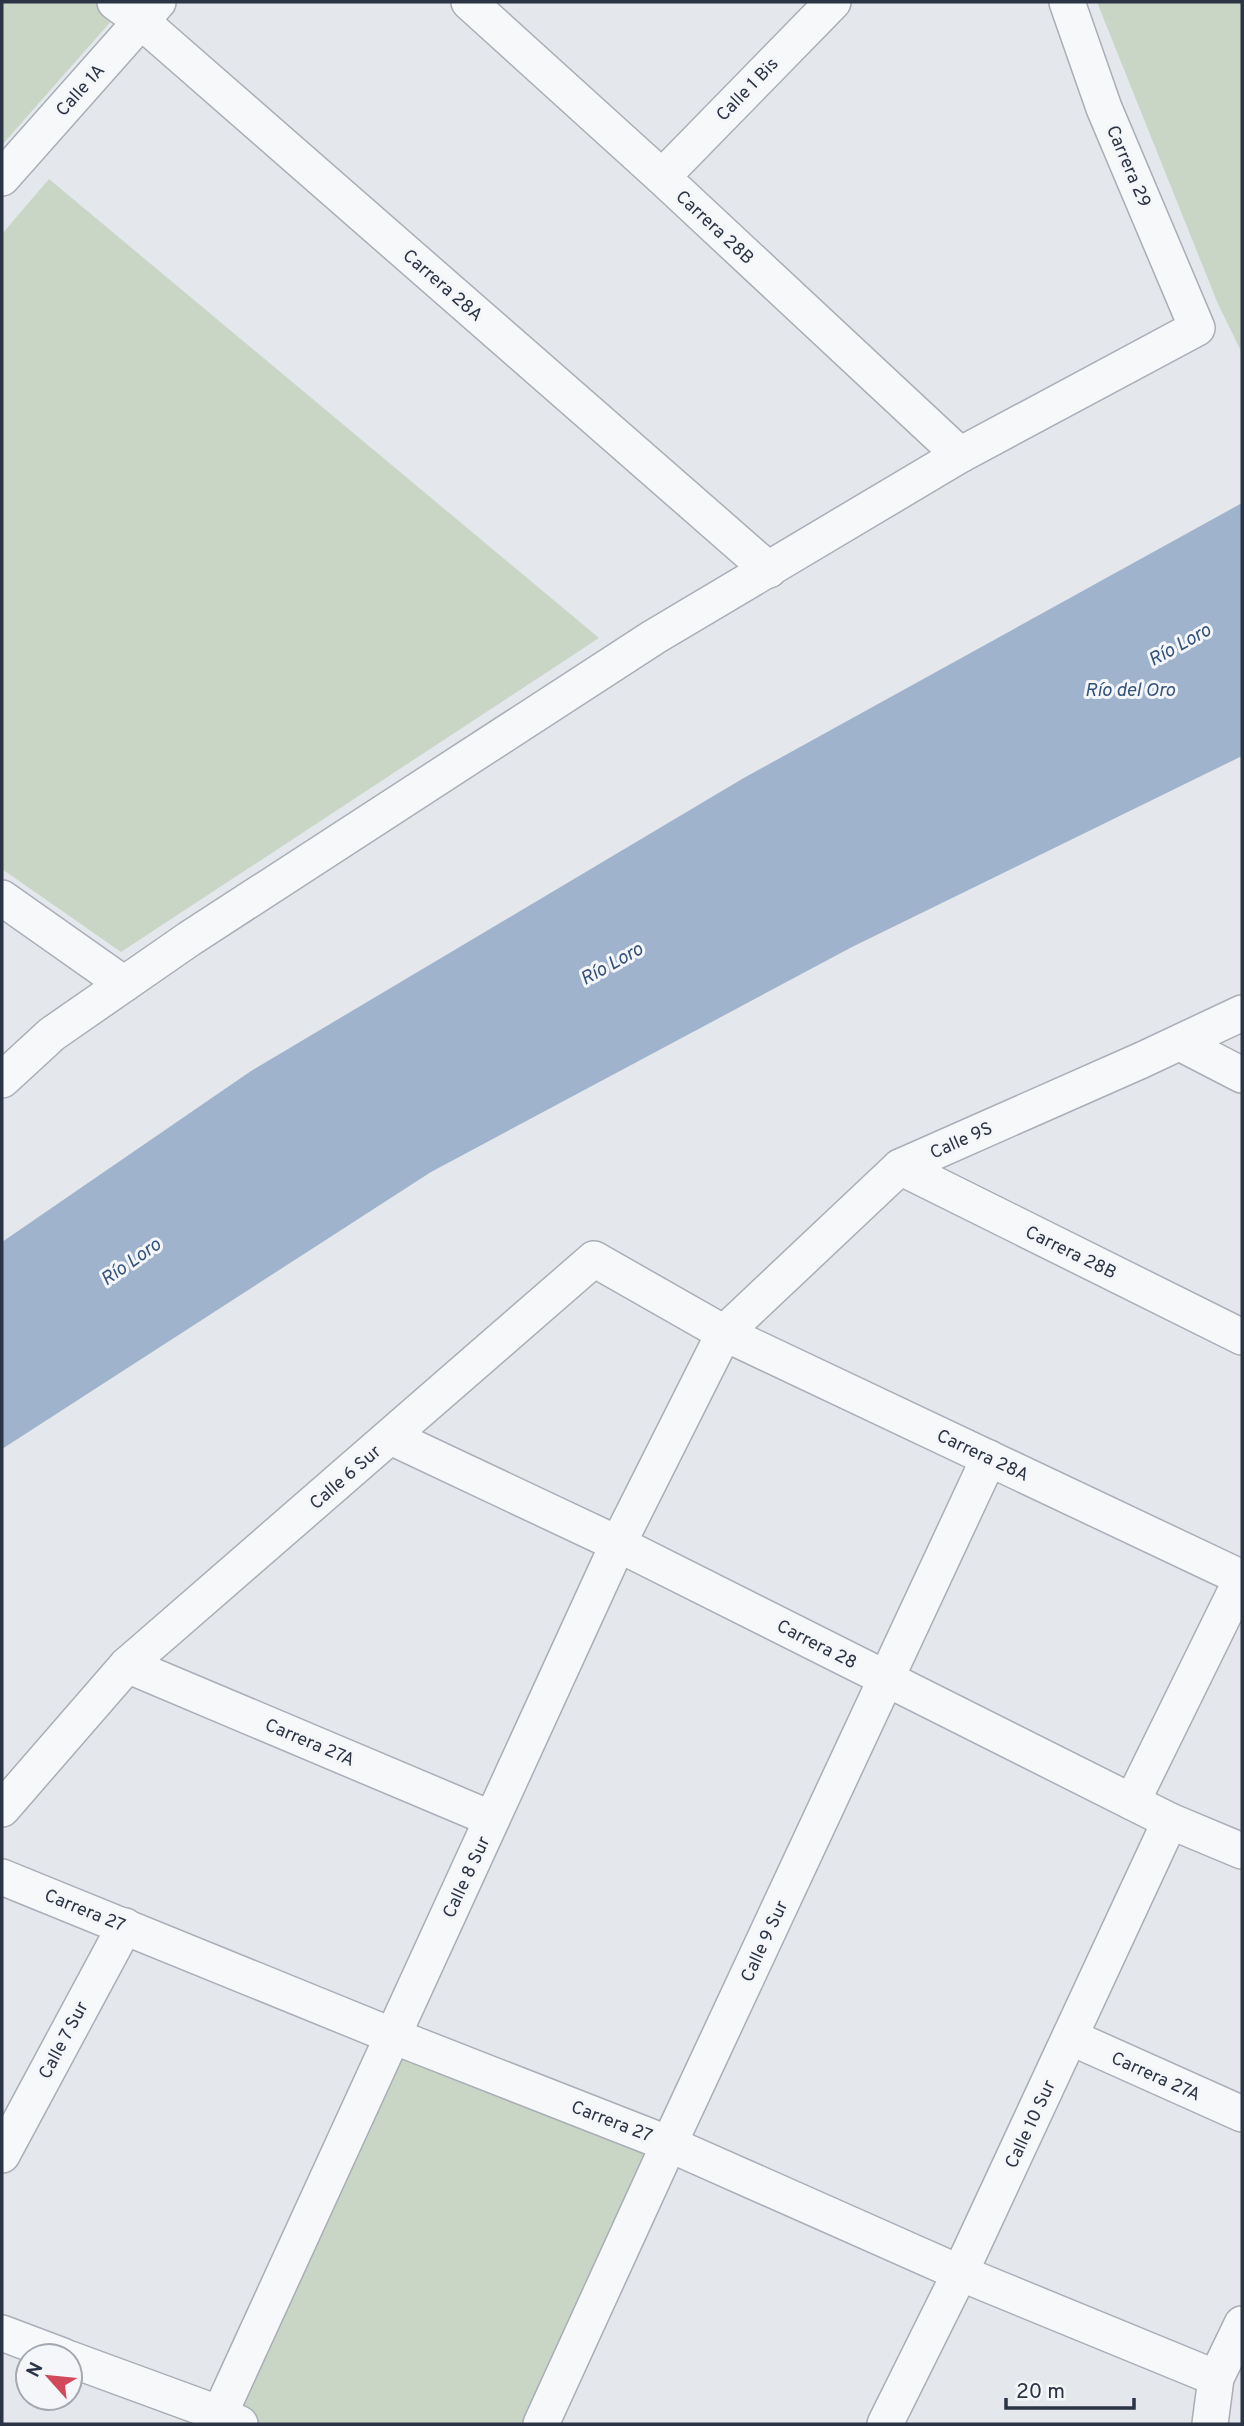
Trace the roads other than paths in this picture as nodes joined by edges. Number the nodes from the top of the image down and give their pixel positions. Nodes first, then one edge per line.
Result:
1 (833, 2) edge
2 (1067, 2) edge
3 (484, 6) edge
4 (138, 8) edge
5 (662, 177) junction
6 (2, 178) edge
7 (960, 455) junction
8 (769, 570) junction
9 (2, 898) edge
10 (124, 984) junction
11 (1242, 1013) edge
12 (1180, 1043) junction
13 (1242, 1075) edge
14 (2, 1080) edge
15 (900, 1167) junction
16 (724, 1332) junction
17 (1242, 1337) edge
18 (391, 1437) junction
19 (989, 1458) junction
20 (618, 1544) junction
21 (1242, 1578) edge
22 (127, 1665) junction
23 (886, 1679) junction
24 (1132, 1802) junction
25 (2, 1809) edge
26 (492, 1819) junction
27 (1170, 1821) junction
28 (1242, 1851) edge
29 (2, 1877) edge
30 (125, 1926) junction
31 (393, 2036) junction
32 (1070, 2038) junction
33 (1242, 2114) edge
34 (669, 2144) junction
35 (2, 2155) edge
36 (960, 2273) junction
37 (1242, 2324) edge
38 (2, 2333) edge
39 (26, 2342) edge
40 (84, 2365) edge
41 (1216, 2378) junction
42 (225, 2421) edge
43 (547, 2422) edge
44 (884, 2424) edge
45 (1210, 2424) edge

1 - 5 street, Calle 1 Bis
2 - 7 street, Carrera 29
3 - 5 street, Carrera 28B
4 - 6 street, Calle 1A
4 - 8 street, Carrera 28A
5 - 7 street, Carrera 28B
7 - 8 street
8 - 10 street
9 - 10 street
10 - 14 street
11 - 12 street, Calle 9S
12 - 13 street
12 - 15 street, Calle 9S
15 - 16 street, Calle 9S
15 - 17 street, Carrera 28B
16 - 18 street, Calle 6 Sur
16 - 19 street, Carrera 28A
16 - 20 street, Calle 8 Sur
18 - 20 street, Carrera 28
18 - 22 street, Calle 6 Sur
19 - 21 street, Carrera 28A
19 - 23 street, Calle 9 Sur
20 - 23 street, Carrera 28
20 - 26 street, Calle 8 Sur
21 - 24 street
22 - 25 street, Calle 6 Sur
22 - 26 street, Carrera 27A
23 - 24 street, Carrera 28
23 - 34 street, Calle 9 Sur
24 - 27 street, Carrera 28
26 - 31 street, Calle 8 Sur
27 - 28 street, Carrera 28
27 - 32 street, Calle 10 Sur
29 - 30 street, Carrera 27
30 - 31 street, Carrera 27
30 - 35 street, Calle 7 Sur
31 - 34 street, Carrera 27
31 - 42 street, Calle 8 Sur
32 - 33 street, Carrera 27A
32 - 36 street, Calle 10 Sur
34 - 36 street, Carrera 27
34 - 43 street, Calle 9 Sur
36 - 41 street, Carrera 27
36 - 44 street, Calle 10 Sur
37 - 41 street
38 - 39 street
40 - 42 street
41 - 45 street

